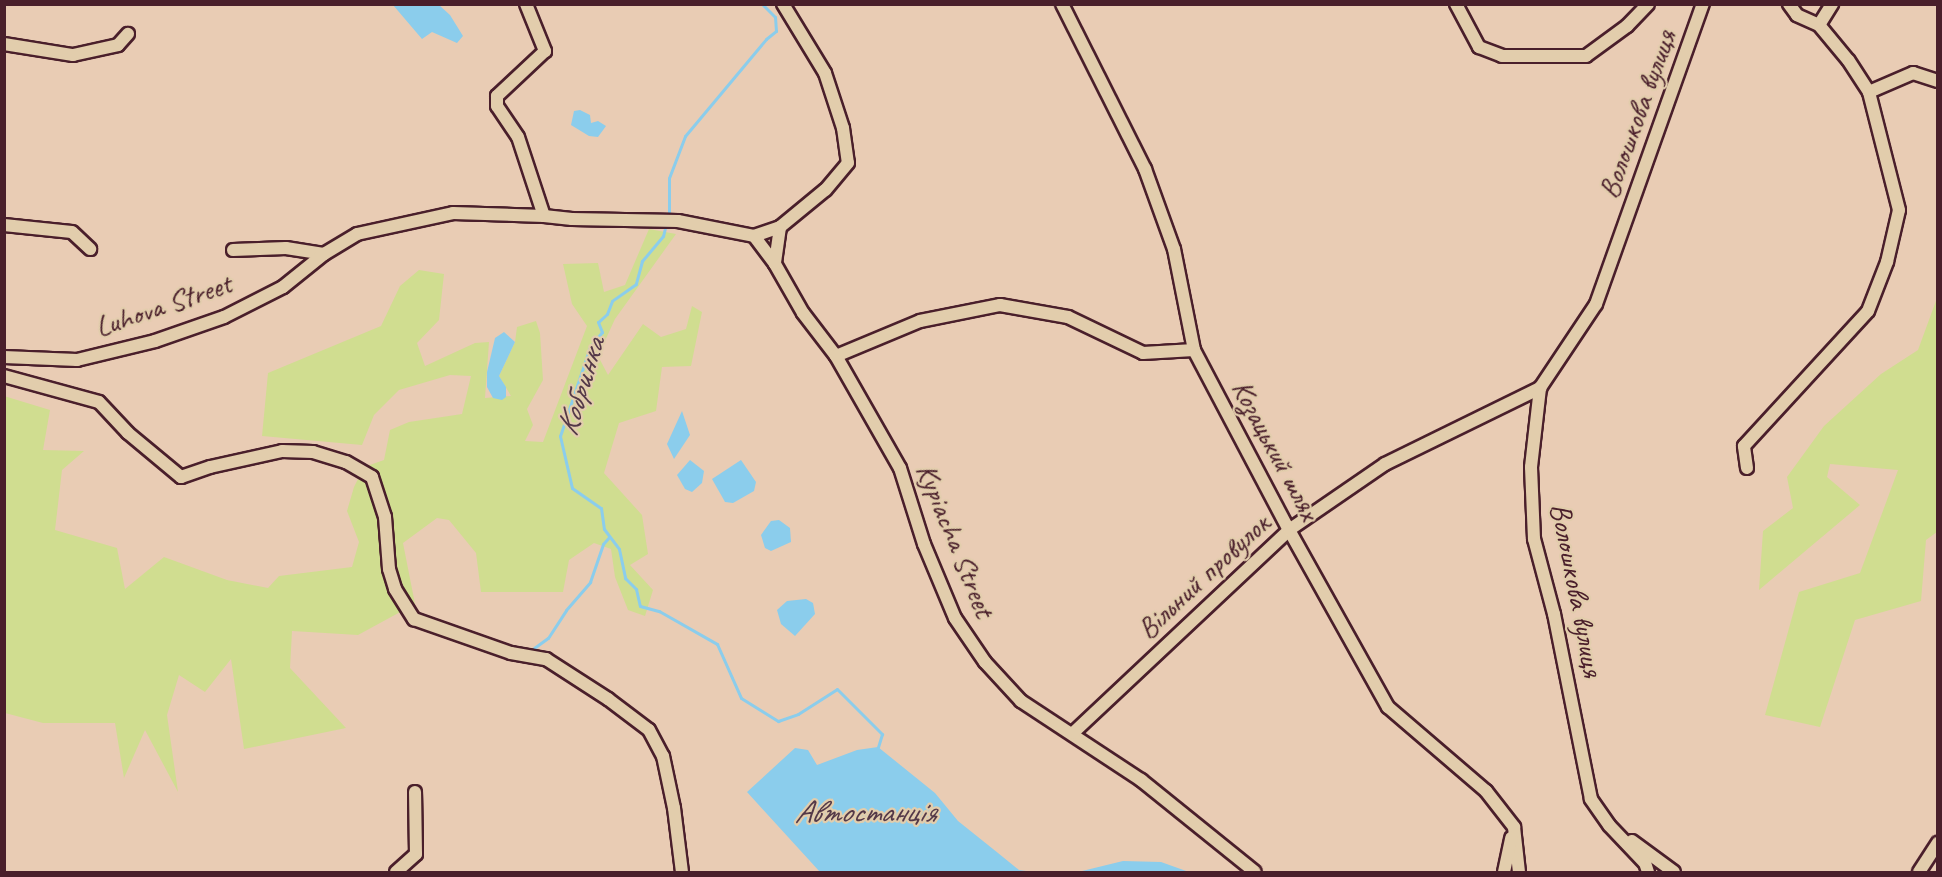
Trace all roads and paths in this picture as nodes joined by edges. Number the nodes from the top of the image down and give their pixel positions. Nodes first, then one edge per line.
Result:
1 (526, 4) edge
2 (783, 4) edge
3 (1062, 4) edge
4 (1456, 4) edge
5 (1648, 4) edge
6 (1789, 4) edge
7 (1832, 4) edge
8 (1701, 6) edge
9 (1819, 25) junction
10 (128, 34) dead end
11 (4, 44) edge
12 (1938, 81) edge
13 (1869, 92) junction
14 (544, 216) junction
15 (4, 225) edge
16 (780, 227) junction
17 (754, 236) junction
18 (90, 249) dead end
19 (233, 250) dead end
20 (324, 254) junction
21 (775, 264) junction
22 (1194, 350) junction
23 (836, 356) junction
24 (4, 357) edge
25 (4, 376) edge
26 (1540, 388) junction
27 (1747, 468) dead end
28 (1289, 530) junction
29 (1073, 733) junction
30 (415, 792) dead end
31 (1609, 825) junction
32 (1514, 827) junction
33 (1938, 843) edge
34 (396, 873) edge
35 (682, 873) edge
36 (1255, 873) edge
37 (1504, 873) edge
38 (1519, 873) edge
39 (1648, 873) edge
40 (1674, 873) edge
41 (1919, 873) edge

1 - 14 street
2 - 16 street
3 - 22 street, Козацький шлях
4 - 5 street
6 - 9 street
7 - 9 street
8 - 26 street, Волошкова вулиця
9 - 13 street
10 - 11 street
12 - 13 street
13 - 27 street
14 - 17 street, Luhova Street
14 - 20 street, Luhova Street
15 - 18 street
16 - 17 street
16 - 21 street
17 - 21 street, Kypiacha Street
19 - 20 street, Luhova Street
20 - 24 street, Luhova Street
21 - 23 street, Kypiacha Street
22 - 23 street
22 - 28 street, Козацький шлях
23 - 29 street, Kypiacha Street
25 - 35 street
26 - 28 street, Вільний провулок
26 - 31 street, Волошкова вулиця
28 - 29 street, Вільний провулок
28 - 32 street, Козацький шлях
29 - 36 street, Kypiacha Street
30 - 34 street
31 - 39 street, Волошкова вулиця
31 - 40 street
32 - 37 street
32 - 38 street
33 - 41 street

